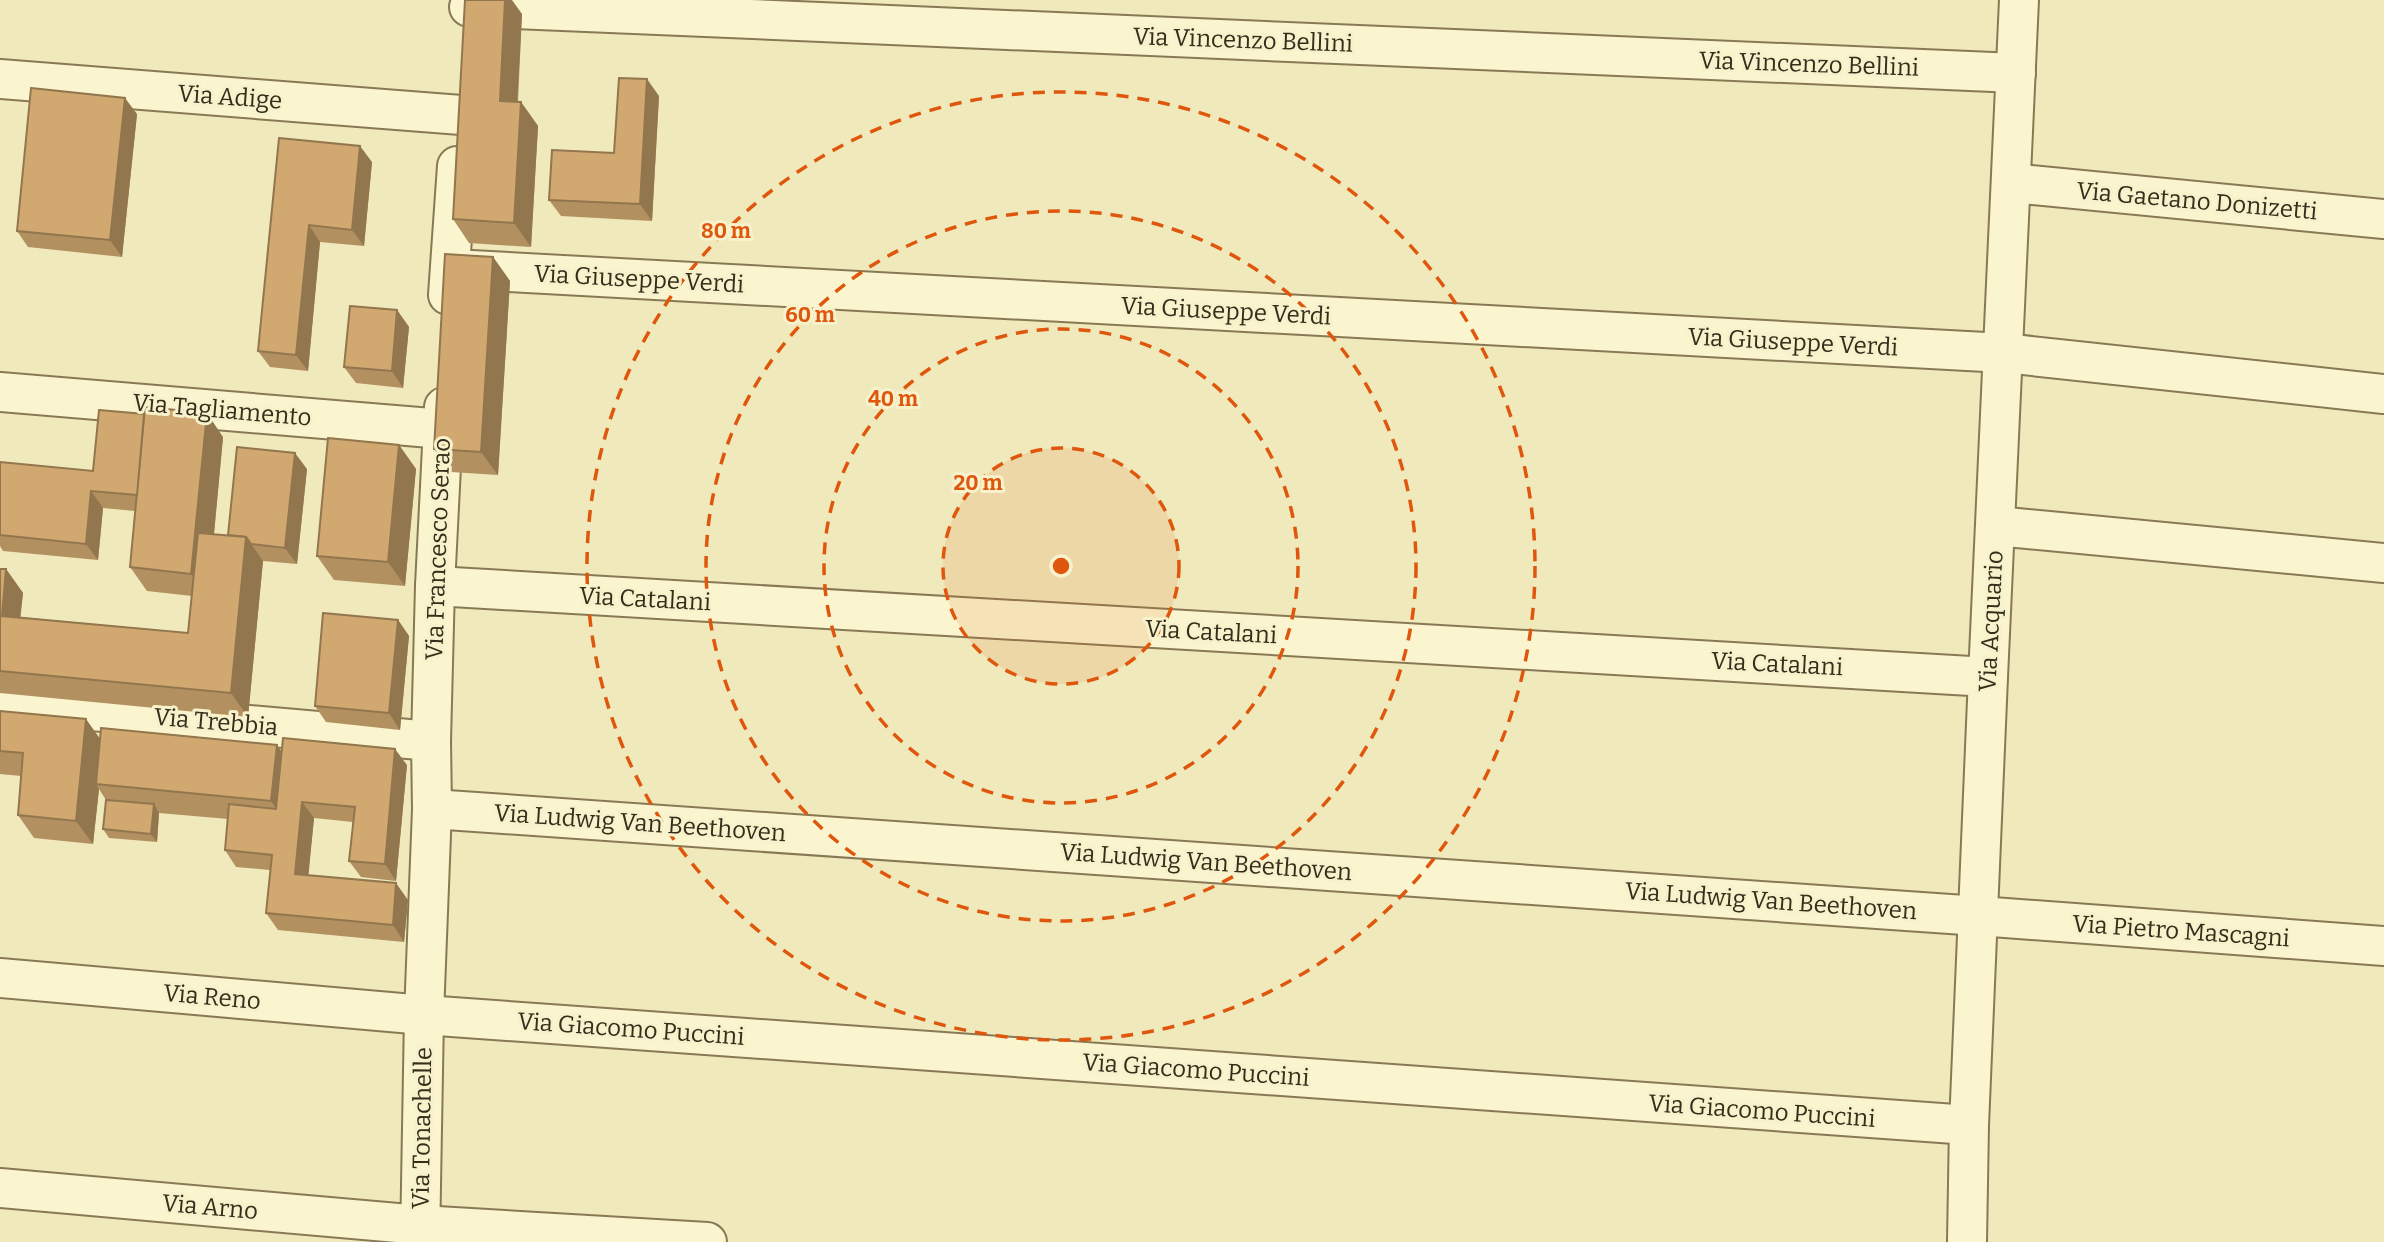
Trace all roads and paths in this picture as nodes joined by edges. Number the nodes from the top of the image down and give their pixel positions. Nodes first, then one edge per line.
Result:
1 (2020, 0) edge
2 (470, 3) edge
3 (466, 47) edge
4 (2016, 73) junction
5 (0, 79) edge
6 (2011, 183) junction
7 (2384, 219) edge
8 (449, 269) junction
9 (446, 336) edge
10 (2004, 353) junction
11 (445, 375) edge
12 (0, 391) edge
13 (2384, 394) edge
14 (443, 429) junction
15 (1996, 526) junction
16 (2384, 563) edge
17 (435, 586) junction
18 (1987, 677) junction
19 (0, 703) edge
20 (431, 741) junction
21 (432, 809) junction
22 (1979, 916) junction
23 (2384, 946) edge
24 (0, 978) edge
25 (424, 1014) junction
26 (1969, 1125) junction
27 (0, 1188) edge
28 (420, 1234) edge
29 (707, 1242) edge
30 (1967, 1242) edge

1 - 4 street, Via Acquario
2 - 3 street
2 - 4 street, Via Vincenzo Bellini
4 - 6 street, Via Acquario
5 - 8 street, Via Adige
6 - 7 street, Via Gaetano Donizetti
6 - 10 street, Via Acquario
8 - 9 street
8 - 10 street, Via Giuseppe Verdi
10 - 13 street, Via Giuseppe Verdi
10 - 15 street, Via Acquario
11 - 14 street, Via Francesco Serao
12 - 14 street, Via Tagliamento
14 - 17 street, Via Francesco Serao
15 - 16 street
15 - 18 street, Via Acquario
17 - 18 street, Via Catalani
17 - 20 street, Via Francesco Serao
18 - 22 street, Via Acquario
19 - 20 street, Via Trebbia
20 - 21 street, Via Francesco Serao
21 - 22 street, Via Ludwig Van Beethoven
21 - 25 street, Via Francesco Serao
22 - 23 street, Via Pietro Mascagni
22 - 26 street, Via Acquario
24 - 25 street, Via Reno
25 - 26 street, Via Giacomo Puccini
25 - 28 street, Via Tonachelle
26 - 30 street, Via Acquario
27 - 28 street, Via Arno
28 - 29 street, Via Arno

